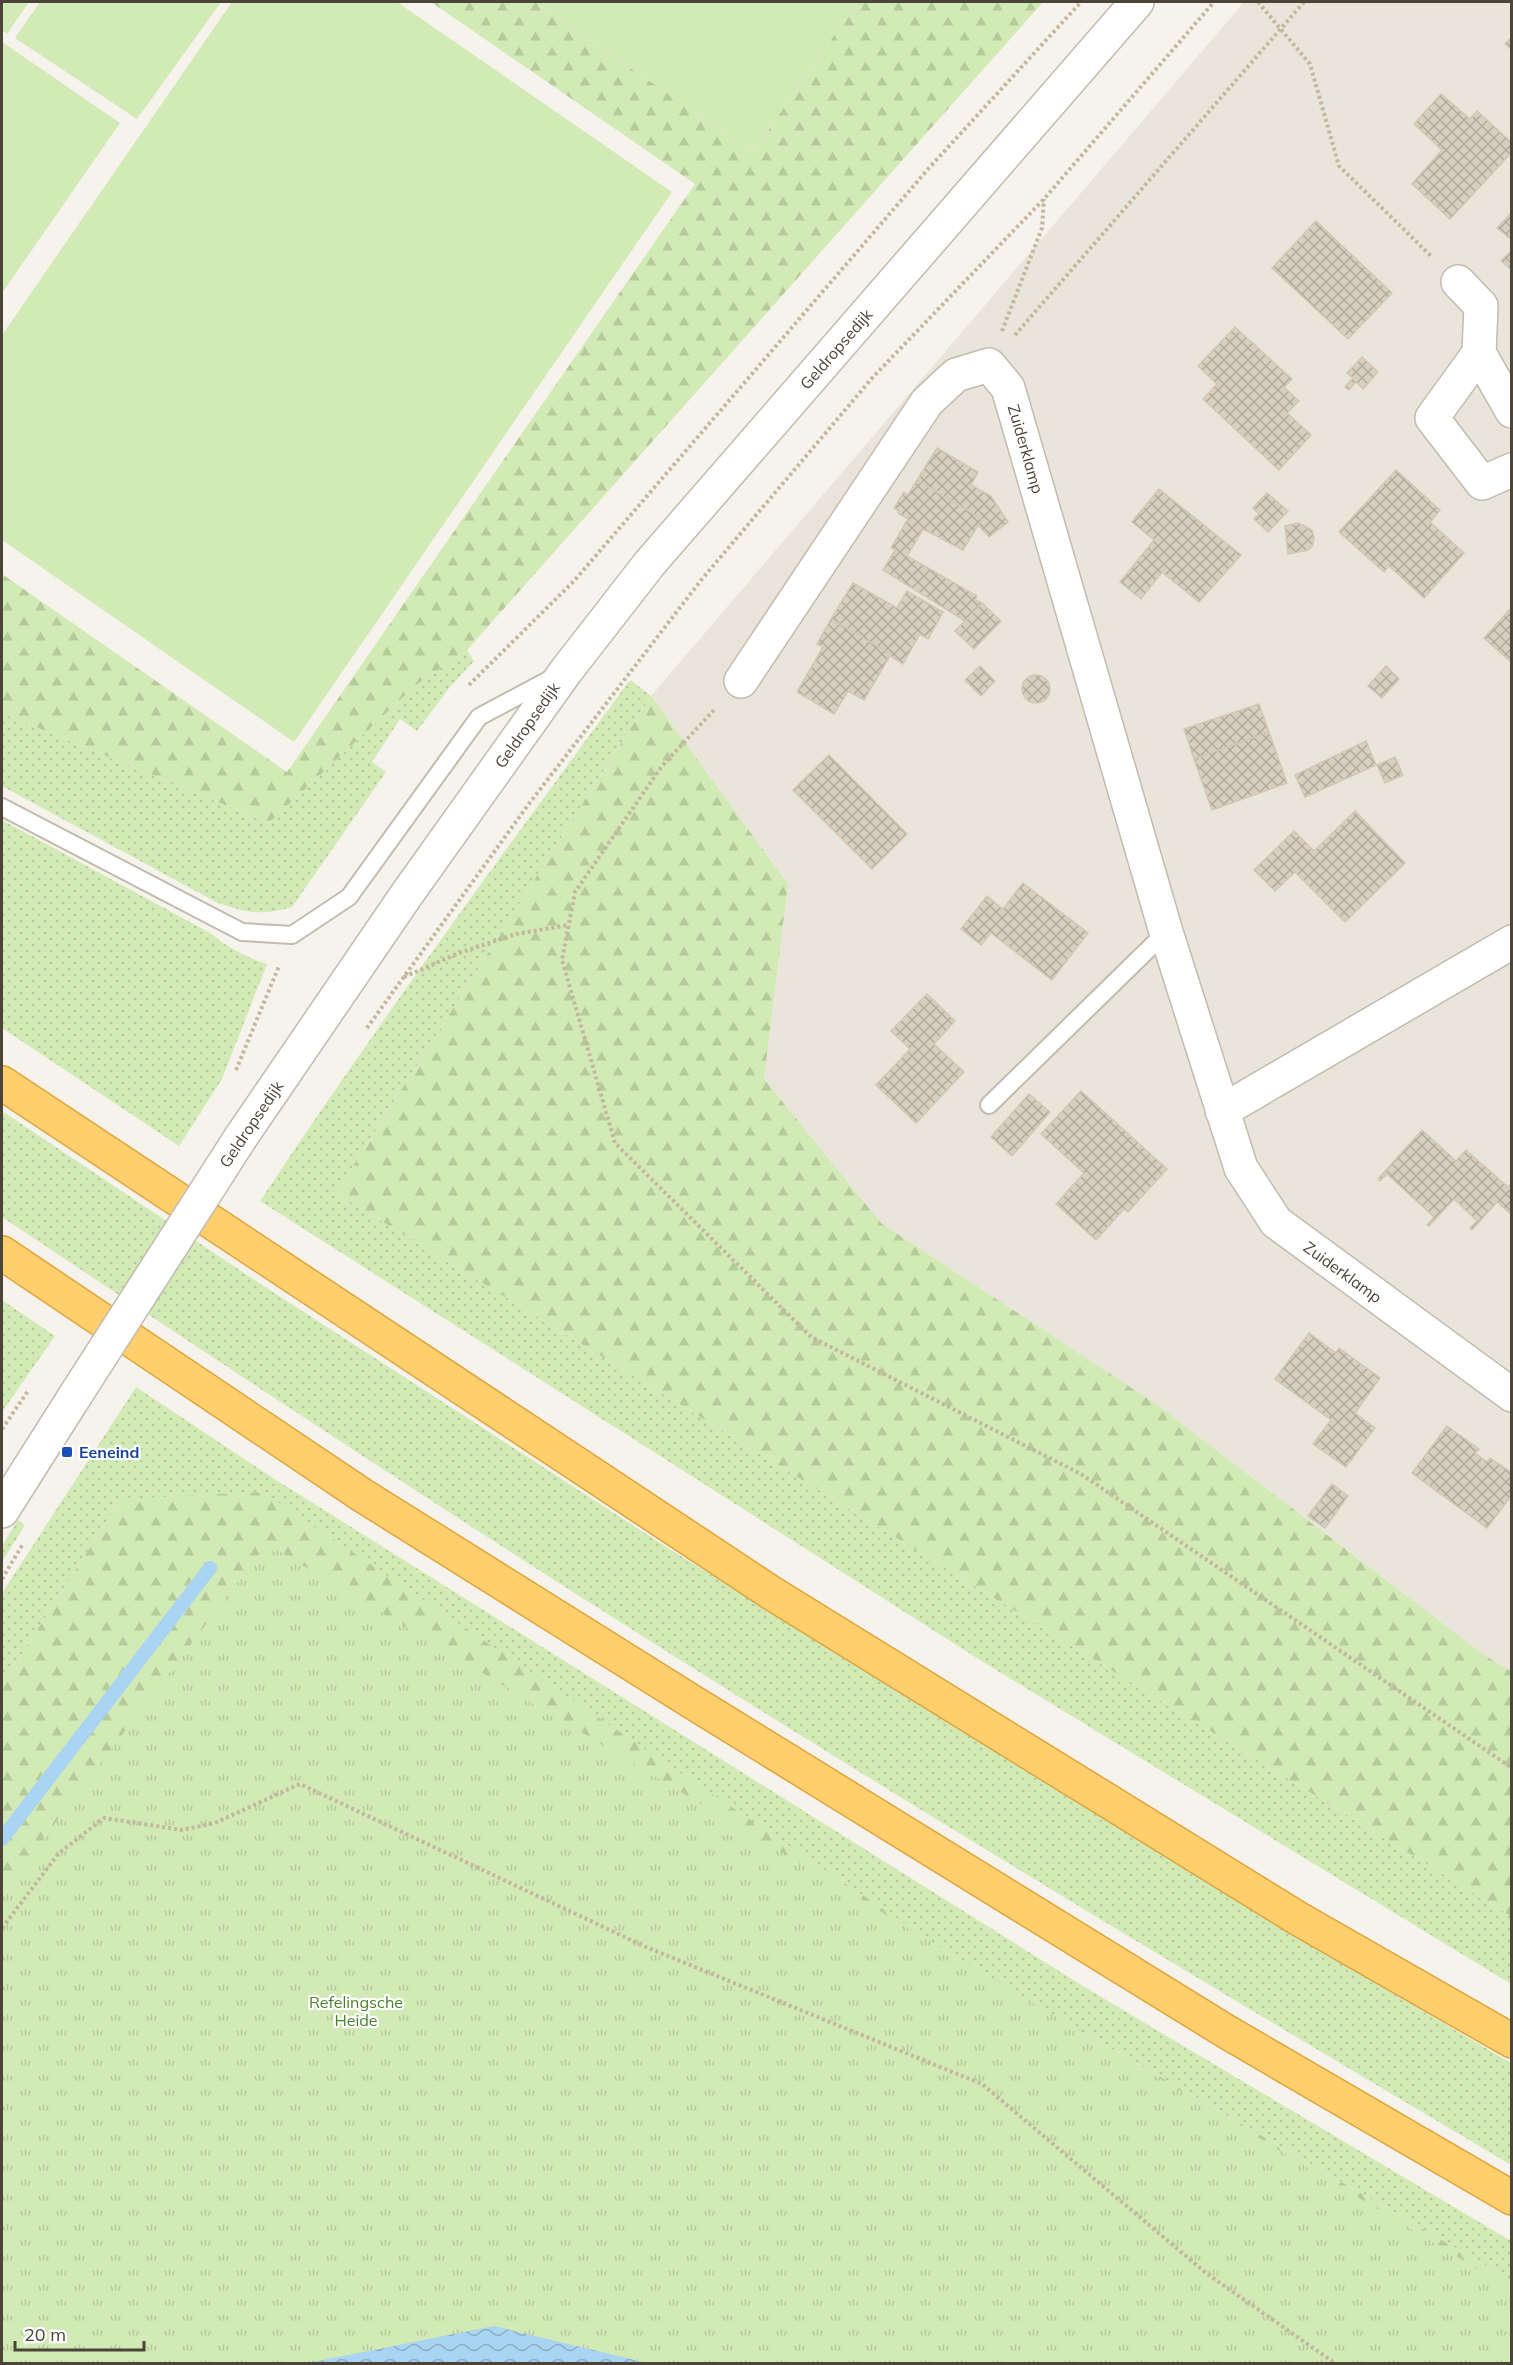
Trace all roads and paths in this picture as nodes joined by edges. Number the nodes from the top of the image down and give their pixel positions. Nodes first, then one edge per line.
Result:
1 (1137, 2) edge
2 (1214, 2) edge
3 (1258, 2) edge
4 (1304, 2) edge
5 (1281, 28) junction
6 (1044, 200) junction
7 (1458, 282) joint
8 (1479, 353) junction
9 (989, 365) junction
10 (1512, 411) edge
11 (1512, 470) edge
12 (566, 671) junction
13 (741, 681) joint
14 (2, 807) edge
15 (569, 926) junction
16 (1166, 932) junction
17 (1512, 942) edge
18 (403, 978) junction
19 (362, 1034) dead end
20 (2, 1083) edge
21 (989, 1105) dead end
22 (1222, 1111) junction
23 (2, 1253) edge
24 (32, 1385) dead end
25 (1512, 1395) edge
26 (2, 1428) edge
27 (4, 1503) edge
28 (1512, 1768) edge
29 (2, 1928) edge
30 (1512, 2041) edge
31 (1512, 2198) edge
32 (1336, 2364) edge

1 - 12 street, Geldropsedijk
2 - 6 path
3 - 5 path
4 - 5 path
5 - 7 path
5 - 9 path
6 - 9 path
6 - 18 path
7 - 8 street
8 - 10 street
8 - 11 street
9 - 13 street
9 - 16 street, Zuiderklamp
12 - 14 lane
12 - 27 street, Geldropsedijk, bridge
13 - 15 path
15 - 18 path
15 - 28 path
16 - 21 lane
16 - 22 street, Zuiderklamp
17 - 22 street
18 - 19 path
20 - 30 highway
22 - 25 street, Zuiderklamp
23 - 31 highway
24 - 26 path
29 - 32 path

